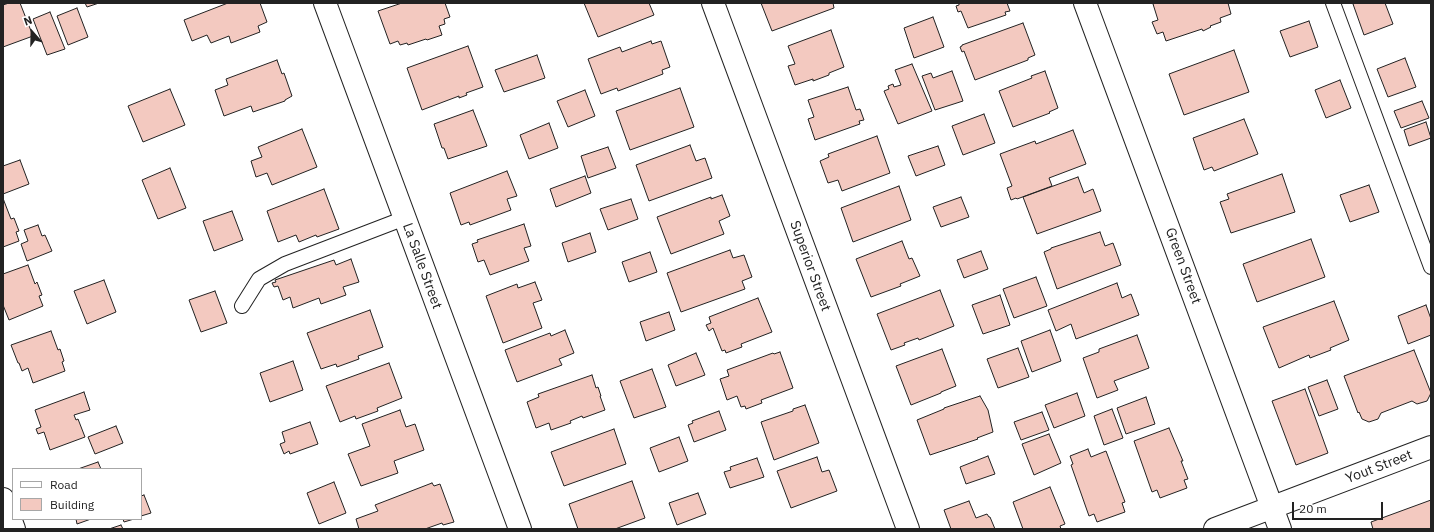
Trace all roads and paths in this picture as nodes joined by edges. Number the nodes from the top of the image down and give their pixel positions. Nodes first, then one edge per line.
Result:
1 (325, 3) edge
2 (713, 3) edge
3 (1085, 3) edge
4 (1333, 3) edge
5 (405, 218) junction
6 (1431, 267) edge
7 (242, 306) dead end
8 (1431, 447) edge
9 (3, 499) edge
10 (1272, 507) junction
11 (14, 529) edge
12 (520, 529) edge
13 (908, 529) edge
14 (1215, 529) edge
15 (1280, 529) edge

1 - 5 street, La Salle Street
2 - 13 street, Superior Street
3 - 10 street, Green Street
4 - 6 lane
5 - 7 lane
5 - 12 street, La Salle Street
8 - 10 street, Yout Street
9 - 11 street
10 - 14 street, Yout Street
10 - 15 street, Green Street

